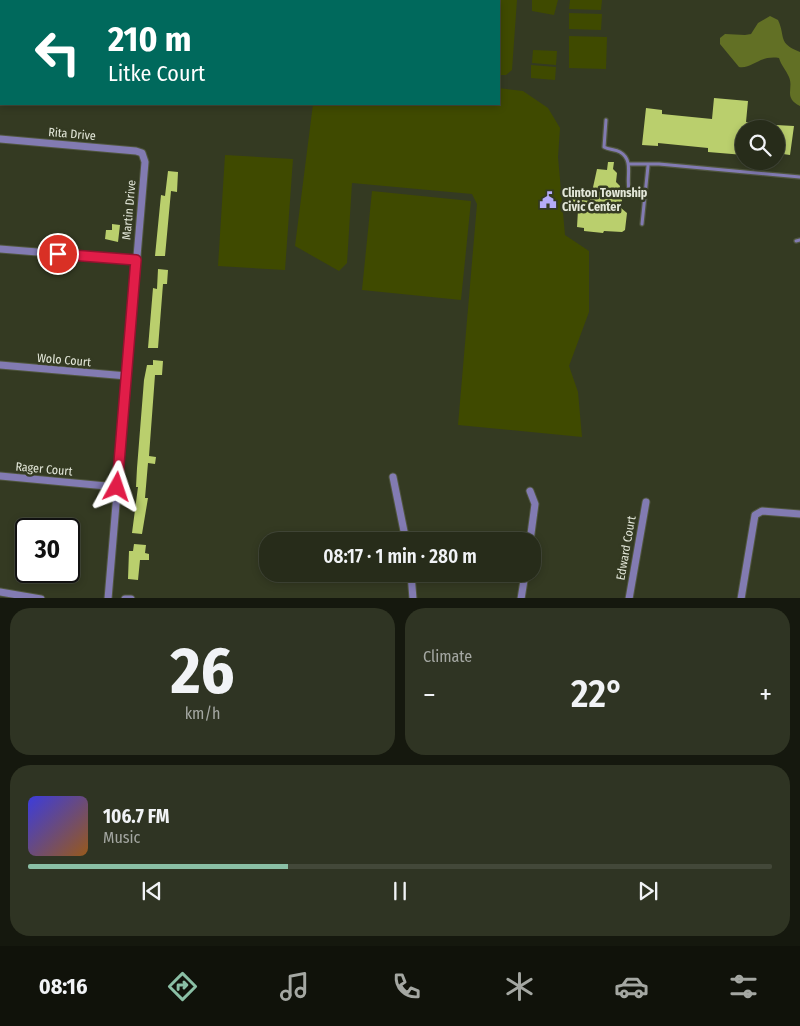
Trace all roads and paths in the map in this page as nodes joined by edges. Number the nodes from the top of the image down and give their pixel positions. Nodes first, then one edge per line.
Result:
1 (606, 120) dead end
2 (0, 139) edge
3 (142, 153) joint
4 (629, 164) junction
5 (648, 166) junction
6 (800, 177) edge
7 (645, 194) junction
8 (642, 224) dead end
9 (0, 249) edge
10 (136, 260) junction
11 (0, 365) edge
12 (127, 376) junction
13 (0, 476) edge
14 (392, 477) dead end
15 (117, 487) junction
16 (530, 491) dead end
17 (646, 502) dead end
18 (800, 514) edge
19 (404, 532) edge
20 (531, 532) edge
21 (411, 582) edge
22 (524, 582) edge
23 (0, 592) edge
24 (41, 598) edge
25 (108, 598) edge
26 (125, 598) edge
27 (131, 598) edge
28 (412, 598) edge
29 (521, 598) edge
30 (629, 598) edge
31 (741, 598) edge

1 - 4 lane
2 - 3 street, Rita Drive
3 - 10 street, Martin Drive
4 - 5 lane
4 - 7 lane
5 - 6 lane
5 - 7 lane
7 - 8 lane
9 - 10 street
10 - 12 street, Martin Drive
11 - 12 street, Wolo Court
12 - 15 street, Martin Drive
13 - 15 street, Rager Court
14 - 19 street
15 - 25 street, Martin Drive
16 - 20 street
17 - 30 street, Edward Court
18 - 31 street
21 - 28 street
22 - 29 street
23 - 24 street
26 - 27 street

